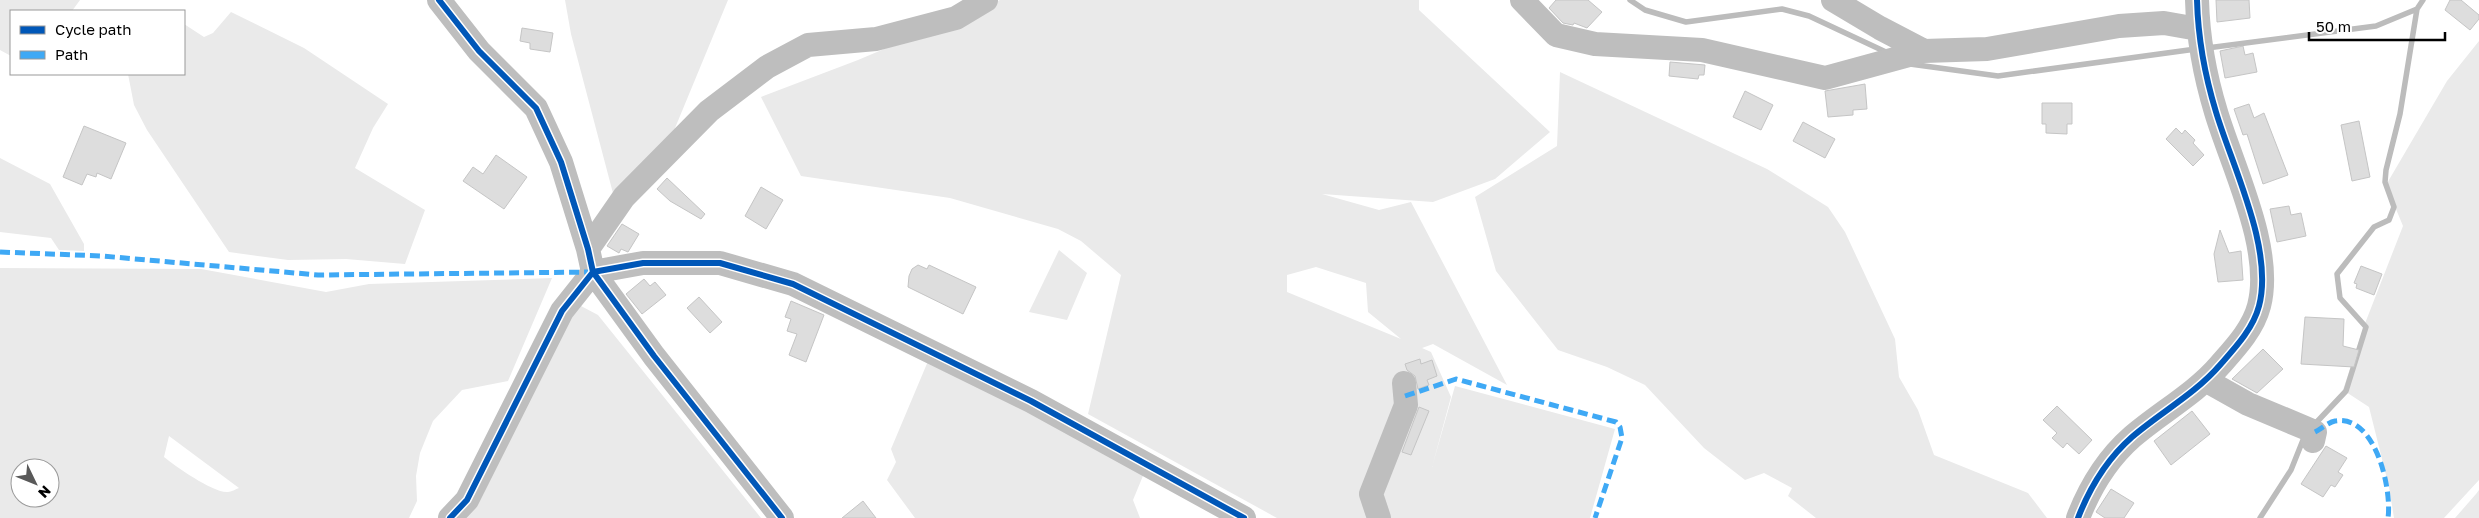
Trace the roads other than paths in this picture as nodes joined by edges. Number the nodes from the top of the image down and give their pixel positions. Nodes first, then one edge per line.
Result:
1 (439, 0) edge
2 (986, 0) edge
3 (1522, 0) edge
4 (1833, 0) edge
5 (2197, 0) edge
6 (2198, 30) junction
7 (1907, 55) junction
8 (588, 249) junction
9 (593, 272) junction
10 (2207, 381) junction
11 (1404, 383) dead end
12 (2314, 441) dead end
13 (450, 518) edge
14 (782, 518) edge
15 (1244, 518) edge
16 (1379, 518) edge
17 (2078, 518) edge

1 - 8 street
2 - 8 street
3 - 7 street
4 - 7 street
5 - 6 street
6 - 7 street
6 - 10 street
8 - 9 street
9 - 13 street
9 - 14 street
9 - 15 street
10 - 12 street
10 - 17 street
11 - 16 street

